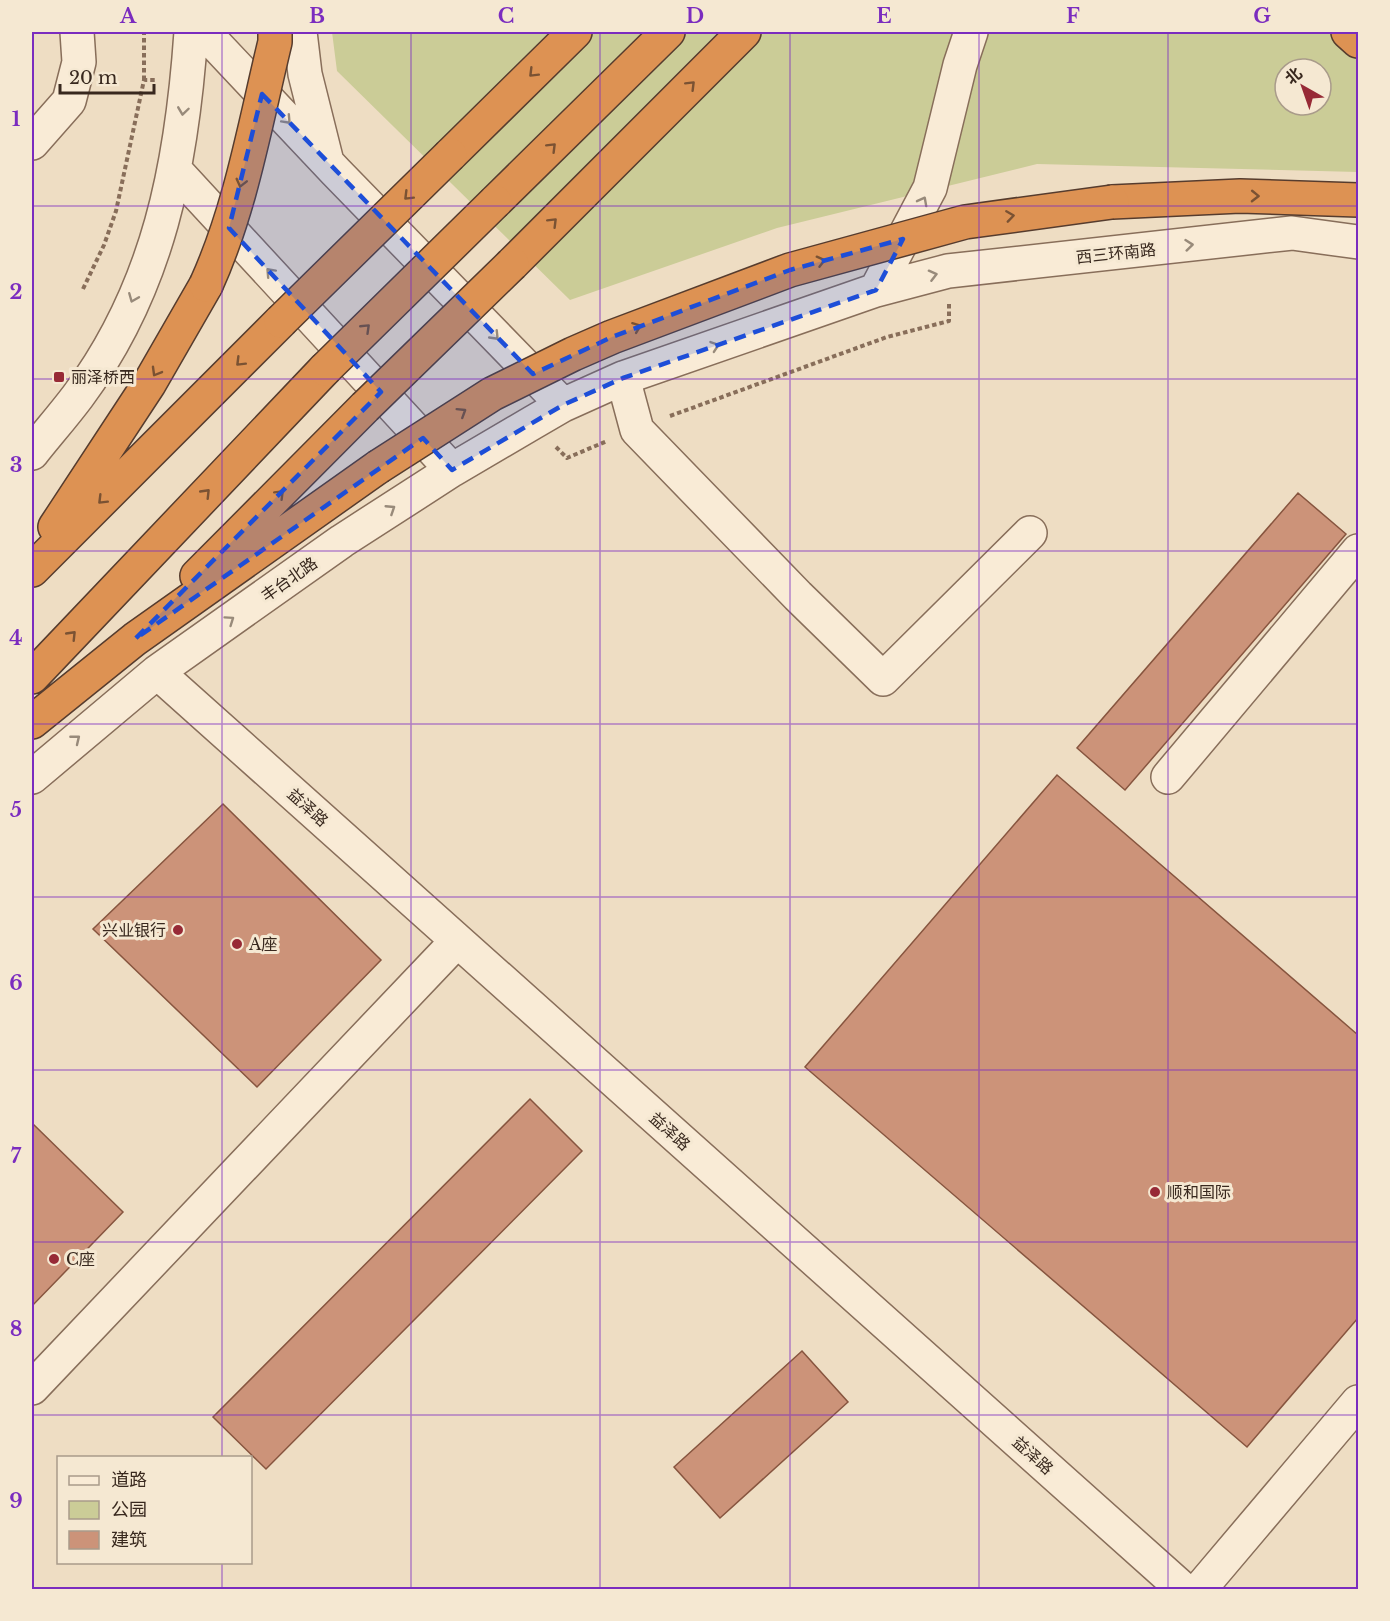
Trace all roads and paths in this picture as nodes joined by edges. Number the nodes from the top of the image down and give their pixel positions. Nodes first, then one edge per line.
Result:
1 (77, 32) edge
2 (144, 32) edge
3 (191, 32) edge
4 (204, 32) edge
5 (255, 32) edge
6 (275, 32) edge
7 (300, 32) edge
8 (574, 32) edge
9 (668, 32) edge
10 (744, 32) edge
11 (971, 32) edge
12 (1348, 32) edge
13 (1359, 41) edge
14 (144, 80) dead end
15 (254, 126) junction
16 (32, 143) edge
17 (328, 163) junction
18 (175, 170) junction
19 (1359, 200) edge
20 (1359, 242) edge
21 (876, 290) junction
22 (623, 378) junction
23 (563, 405) junction
24 (32, 453) edge
25 (452, 470) junction
26 (1030, 533) dead end
27 (1359, 550) edge
28 (32, 562) edge
29 (32, 570) edge
30 (135, 639) junction
31 (157, 672) junction
32 (32, 677) edge
33 (32, 722) edge
34 (32, 777) edge
35 (1168, 777) dead end
36 (457, 941) junction
37 (32, 1388) edge
38 (1359, 1402) edge
39 (1184, 1590) edge
40 (1199, 1590) edge

1 - 16 street
2 - 14 path
3 -> 18 street
4 -> 17 street
5 - 15 highway
6 - 15 highway, bridge
7 - 17 street
8 -> 29 highway, bridge
32 -> 9 highway, bridge
30 -> 10 highway, bridge
21 -> 11 street
12 - 13 highway
15 -> 28 highway, bridge
17 -> 23 street
18 -> 24 street
25 -> 18 street
30 -> 19 highway, bridge
21 -> 20 street, 西三环南路
22 -> 21 street, 西三环南路
22 - 23 street, 丰台北路
22 - 26 street
23 - 25 street, 丰台北路
31 -> 25 street, 丰台北路
27 - 35 street
30 - 33 highway
34 -> 31 street, 丰台北路
31 - 36 street, 益泽路
36 - 37 street
36 - 39 street, 益泽路
38 - 40 street

